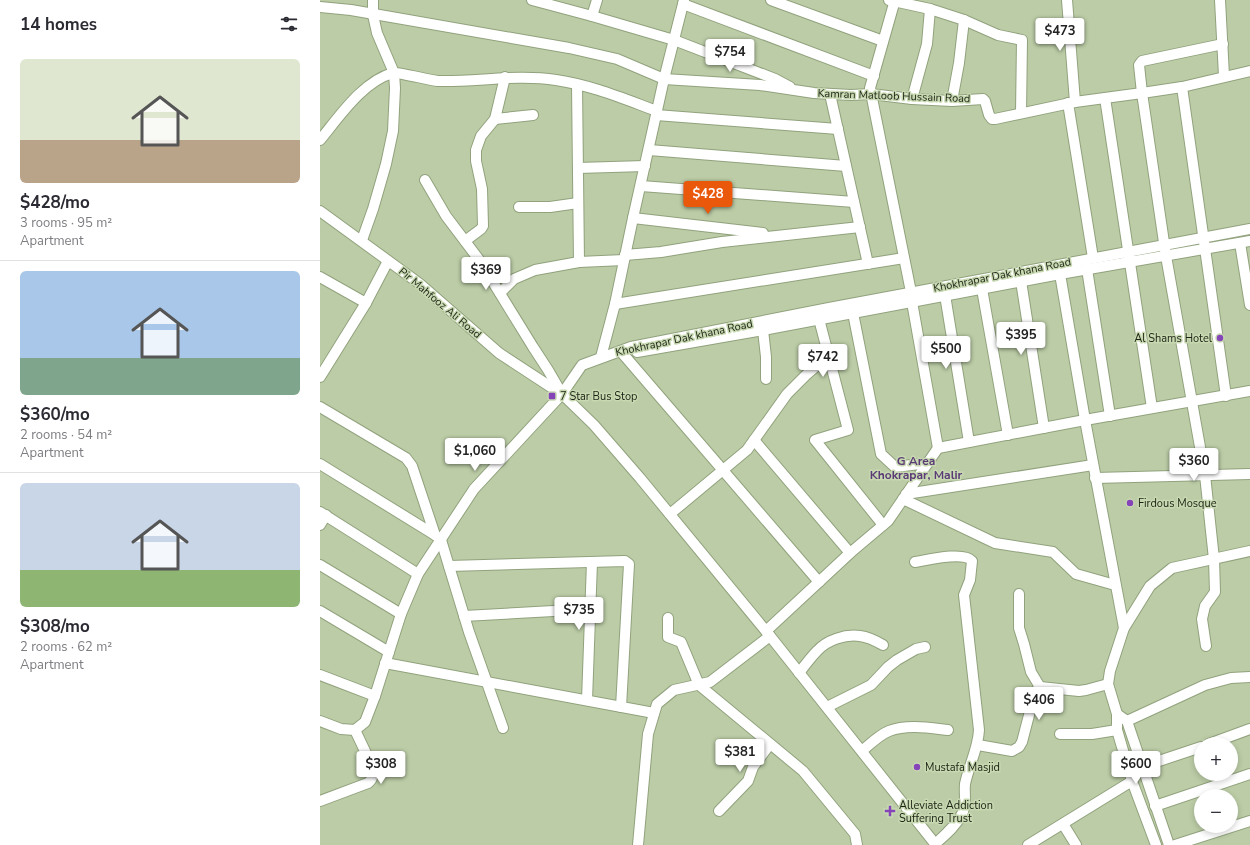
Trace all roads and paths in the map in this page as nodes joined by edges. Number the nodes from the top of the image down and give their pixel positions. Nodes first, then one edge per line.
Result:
1 (373, 0) edge
2 (532, 0) edge
3 (574, 0) edge
4 (597, 0) edge
5 (771, 0) edge
6 (1069, 0) edge
7 (1220, 0) edge
8 (893, 1) edge
9 (683, 2) edge
10 (320, 7) edge
11 (573, 10) junction
12 (930, 10) junction
13 (373, 14) junction
14 (592, 16) junction
15 (964, 20) junction
16 (674, 40) junction
17 (883, 41) junction
18 (1223, 44) junction
19 (1250, 71) edge
20 (394, 73) junction
21 (874, 76) junction
22 (1224, 76) junction
23 (505, 77) junction
24 (664, 79) junction
25 (577, 84) junction
26 (1182, 87) junction
27 (795, 90) junction
28 (1142, 93) junction
29 (830, 94) junction
30 (871, 94) junction
31 (1104, 98) junction
32 (912, 99) junction
33 (952, 101) junction
34 (1071, 103) junction
35 (657, 113) junction
36 (1021, 113) junction
37 (533, 115) dead end
38 (495, 119) junction
39 (838, 129) junction
40 (320, 140) edge
41 (649, 150) junction
42 (645, 166) junction
43 (846, 166) junction
44 (578, 168) junction
45 (425, 180) dead end
46 (641, 186) junction
47 (854, 202) junction
48 (578, 203) junction
49 (519, 207) dead end
50 (320, 211) edge
51 (633, 218) junction
52 (860, 227) junction
53 (1250, 229) edge
54 (781, 236) junction
55 (1204, 237) junction
56 (362, 240) junction
57 (465, 241) junction
58 (1245, 242) edge
59 (1165, 244) junction
60 (1206, 249) junction
61 (1128, 251) junction
62 (1166, 256) junction
63 (625, 258) junction
64 (904, 258) junction
65 (1093, 258) junction
66 (388, 261) junction
67 (579, 262) junction
68 (1130, 262) junction
69 (868, 264) junction
70 (1087, 269) junction
71 (1060, 274) junction
72 (320, 277) edge
73 (1021, 281) junction
74 (982, 289) junction
75 (500, 293) junction
76 (945, 295) junction
77 (912, 297) junction
78 (366, 303) junction
79 (615, 304) junction
80 (1250, 305) edge
81 (853, 313) junction
82 (819, 320) junction
83 (763, 330) junction
84 (623, 354) junction
85 (828, 356) junction
86 (601, 357) junction
87 (320, 377) edge
88 (766, 379) dead end
89 (1250, 391) edge
90 (562, 394) junction
91 (1226, 396) junction
92 (1192, 402) junction
93 (320, 407) edge
94 (1152, 408) junction
95 (1110, 416) junction
96 (1085, 420) junction
97 (1044, 428) junction
98 (1008, 435) junction
99 (754, 440) junction
100 (969, 442) junction
101 (938, 448) junction
102 (928, 462) junction
103 (320, 464) edge
104 (1093, 465) junction
105 (722, 470) junction
106 (1250, 474) edge
107 (1205, 475) junction
108 (1095, 478) junction
109 (905, 497) junction
110 (323, 513) edge
111 (670, 514) junction
112 (320, 525) edge
113 (883, 525) junction
114 (438, 538) junction
115 (1250, 552) edge
116 (850, 553) junction
117 (1214, 559) junction
118 (592, 562) junction
119 (915, 562) dead end
120 (320, 565) edge
121 (449, 566) junction
122 (418, 574) junction
123 (819, 582) junction
124 (1115, 585) junction
125 (1019, 594) dead end
126 (590, 609) junction
127 (320, 611) edge
128 (401, 614) junction
129 (464, 616) junction
130 (668, 618) dead end
131 (1124, 628) junction
132 (768, 634) junction
133 (883, 645) dead end
134 (1206, 646) dead end
135 (925, 647) dead end
136 (389, 652) junction
137 (385, 663) junction
138 (799, 672) junction
139 (320, 675) edge
140 (1250, 677) edge
141 (487, 682) junction
142 (1108, 684) junction
143 (699, 685) junction
144 (1040, 687) junction
145 (375, 696) junction
146 (587, 700) junction
147 (621, 707) junction
148 (827, 707) junction
149 (654, 713) junction
150 (1117, 714) junction
151 (320, 721) edge
152 (1127, 721) junction
153 (502, 728) dead end
154 (1250, 729) edge
155 (355, 730) junction
156 (948, 730) dead end
157 (1117, 730) junction
158 (1060, 734) dead end
159 (1228, 737) edge
160 (770, 744) junction
161 (978, 744) junction
162 (1194, 749) edge
163 (862, 751) junction
164 (1141, 767) junction
165 (1130, 770) junction
166 (1250, 774) edge
167 (1132, 781) junction
168 (320, 801) edge
169 (1155, 806) junction
170 (719, 811) dead end
171 (1250, 821) edge
172 (1063, 824) junction
173 (935, 844) edge
174 (638, 845) edge
175 (857, 845) edge
176 (1028, 845) edge
177 (1076, 845) edge
178 (1156, 845) edge
179 (1168, 845) edge
180 (1175, 845) edge

1 - 13 street
2 - 11 street
3 - 11 street
4 - 14 street
5 - 17 street
6 - 34 street
7 - 18 street
8 - 12 street
8 - 17 street
9 - 16 street
9 - 21 street
10 - 13 street, Kamran Matloob Hussain Road
11 - 14 street
12 - 15 street
12 - 32 street
13 - 20 street
13 - 24 street, Kamran Matloob Hussain Road
14 - 16 street
15 - 33 street
15 - 36 street
16 - 24 street
16 - 27 street
17 - 21 street
18 - 22 street
18 - 28 street
19 - 22 street, Kamran Matloob Hussain Road
20 - 23 street
20 - 40 street
20 - 56 street
21 - 30 street
22 - 26 street, Kamran Matloob Hussain Road
23 - 25 street
23 - 38 street
24 - 27 street, Kamran Matloob Hussain Road
24 - 35 street
25 - 35 street
25 - 44 street
26 - 28 street, Kamran Matloob Hussain Road
26 - 55 street
27 - 29 street, Kamran Matloob Hussain Road
28 - 31 street, Kamran Matloob Hussain Road
28 - 59 street
29 - 30 street, Kamran Matloob Hussain Road
29 - 39 street
30 - 32 street, Kamran Matloob Hussain Road
30 - 64 street
31 - 34 street, Kamran Matloob Hussain Road
31 - 61 street
32 - 33 street, Kamran Matloob Hussain Road
33 - 36 street, Kamran Matloob Hussain Road
34 - 36 street, Kamran Matloob Hussain Road
34 - 65 street
35 - 39 street
35 - 41 street
37 - 38 street
38 - 57 street
39 - 43 street
41 - 42 street
41 - 43 street
42 - 44 street
42 - 46 street
43 - 47 street
44 - 48 street
45 - 57 street
46 - 47 street
46 - 51 street
47 - 52 street
48 - 49 street
48 - 67 street
50 - 56 street, Pir Mahfooz Ali Road
51 - 54 street
51 - 63 street
52 - 54 street
52 - 69 street
53 - 55 street, Khokhrapar Dak khana Road
54 - 63 street
55 - 59 street, Khokhrapar Dak khana Road
55 - 60 street
56 - 66 street, Pir Mahfooz Ali Road
57 - 75 street
58 - 60 street, Khokhrapar Dak khana Road
58 - 80 street
59 - 61 street, Khokhrapar Dak khana Road
59 - 62 street
60 - 62 street, Khokhrapar Dak khana Road
60 - 91 street
61 - 65 street, Khokhrapar Dak khana Road
61 - 68 street
62 - 68 street, Khokhrapar Dak khana Road
62 - 92 street
63 - 67 street
63 - 79 street
64 - 69 street
64 - 77 street
65 - 77 street, Khokhrapar Dak khana Road
66 - 78 street
66 - 90 street, Pir Mahfooz Ali Road
67 - 75 street
68 - 70 street, Khokhrapar Dak khana Road
68 - 94 street
69 - 79 street
70 - 71 street, Khokhrapar Dak khana Road
70 - 95 street
71 - 73 street, Khokhrapar Dak khana Road
71 - 96 street
72 - 78 street
73 - 74 street, Khokhrapar Dak khana Road
73 - 97 street
74 - 76 street, Khokhrapar Dak khana Road
74 - 98 street
75 - 90 street
76 - 77 street, Khokhrapar Dak khana Road
76 - 100 street
77 - 81 street, Khokhrapar Dak khana Road
77 - 86 street, Khokhrapar Dak khana Road
77 - 101 street
78 - 87 street
79 - 86 street
81 - 82 street, Khokhrapar Dak khana Road
81 - 102 street
82 - 83 street, Khokhrapar Dak khana Road
82 - 85 street
83 - 84 street, Khokhrapar Dak khana Road
83 - 88 street
84 - 86 street, Khokhrapar Dak khana Road
84 - 105 street
85 - 99 street
85 - 113 street
86 - 90 street
89 - 91 street
90 - 111 street
90 - 114 street
91 - 92 street
92 - 94 street
92 - 107 street
93 - 114 street
94 - 95 street
95 - 96 street
96 - 97 street
96 - 104 street
97 - 98 street
98 - 100 street
99 - 105 street
99 - 116 street
100 - 101 street
101 - 102 street
102 - 109 street
103 - 114 street
104 - 108 street
104 - 109 street
105 - 111 street
105 - 123 street
106 - 107 street
107 - 108 street
107 - 117 street
108 - 124 street
109 - 113 street
109 - 124 street
110 - 112 street
110 - 122 street
111 - 132 street
113 - 116 street
114 - 121 street
114 - 122 street
115 - 117 street
116 - 123 street
117 - 131 street
117 - 134 street
118 - 121 street
118 - 126 street
118 - 147 street
119 - 161 street
120 - 128 street
121 - 129 street
122 - 128 street
123 - 132 street
124 - 131 street
125 - 144 street
126 - 129 street
126 - 146 street
127 - 136 street
128 - 136 street
129 - 141 street
130 - 143 street
131 - 142 street
132 - 138 street
132 - 143 street
133 - 138 street
135 - 148 street
136 - 137 street
137 - 141 street
137 - 145 street
138 - 148 street
139 - 145 street
140 - 152 street
141 - 146 street
141 - 153 street
142 - 144 street
142 - 150 street
143 - 149 street
143 - 160 street
144 - 161 street
145 - 155 street
146 - 147 street
147 - 149 street
148 - 163 street
149 - 174 street
150 - 152 street
150 - 157 street
151 - 155 street
152 - 164 street
154 - 159 street
155 - 168 street
156 - 163 street
157 - 158 street
157 - 165 street
160 - 170 street
160 - 175 street
161 - 173 street
162 - 164 street
163 - 173 street
164 - 165 street
164 - 169 street
165 - 167 street
166 - 169 street
167 - 172 street
167 - 178 street
169 - 179 street
171 - 180 street
172 - 176 street
172 - 177 street

